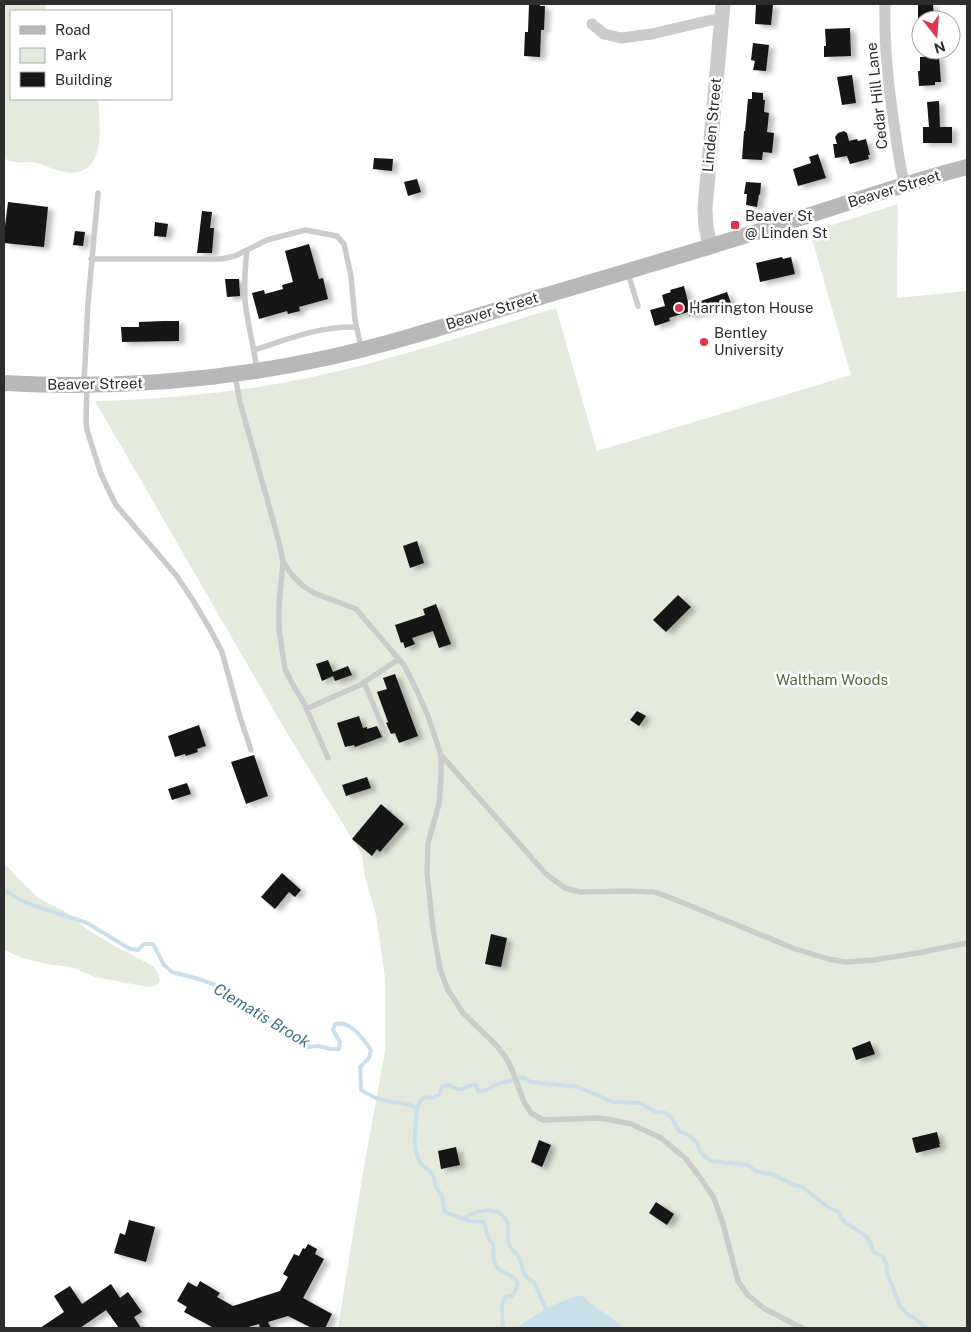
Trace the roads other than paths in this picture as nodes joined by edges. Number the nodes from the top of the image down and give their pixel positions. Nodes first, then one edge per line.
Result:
1 (723, 4) edge
2 (885, 4) edge
3 (721, 20) junction
4 (592, 24) dead end
5 (967, 167) edge
6 (905, 185) junction
7 (98, 193) dead end
8 (710, 246) junction
9 (247, 251) junction
10 (92, 259) junction
11 (628, 271) junction
12 (638, 306) dead end
13 (356, 327) junction
14 (362, 349) junction
15 (254, 350) junction
16 (257, 371) junction
17 (234, 374) junction
18 (4, 383) edge
19 (85, 385) junction
20 (283, 562) junction
21 (399, 659) junction
22 (364, 682) junction
23 (306, 709) junction
24 (386, 735) dead end
25 (251, 750) dead end
26 (441, 755) junction
27 (328, 758) dead end
28 (967, 943) edge
29 (802, 1328) edge

1 - 3 street, Linden Street
2 - 6 street, Cedar Hill Lane
3 - 4 street
3 - 8 street, Linden Street
5 - 6 main road, Beaver Street
6 - 8 main road, Beaver Street
7 - 10 lane
8 - 11 main road, Beaver Street
9 - 10 lane
9 - 13 lane
9 - 15 lane
10 - 19 lane
11 - 12 lane
11 - 14 main road, Beaver Street
13 - 14 lane
13 - 15 lane
14 - 16 main road, Beaver Street
15 - 16 lane
16 - 17 main road, Beaver Street
17 - 19 main road, Beaver Street
17 - 20 lane
18 - 19 main road, Beaver Street
19 - 25 lane
20 - 21 lane
20 - 23 lane
21 - 22 lane
21 - 26 lane
22 - 23 lane
22 - 24 lane
23 - 27 lane
26 - 28 lane
26 - 29 lane

